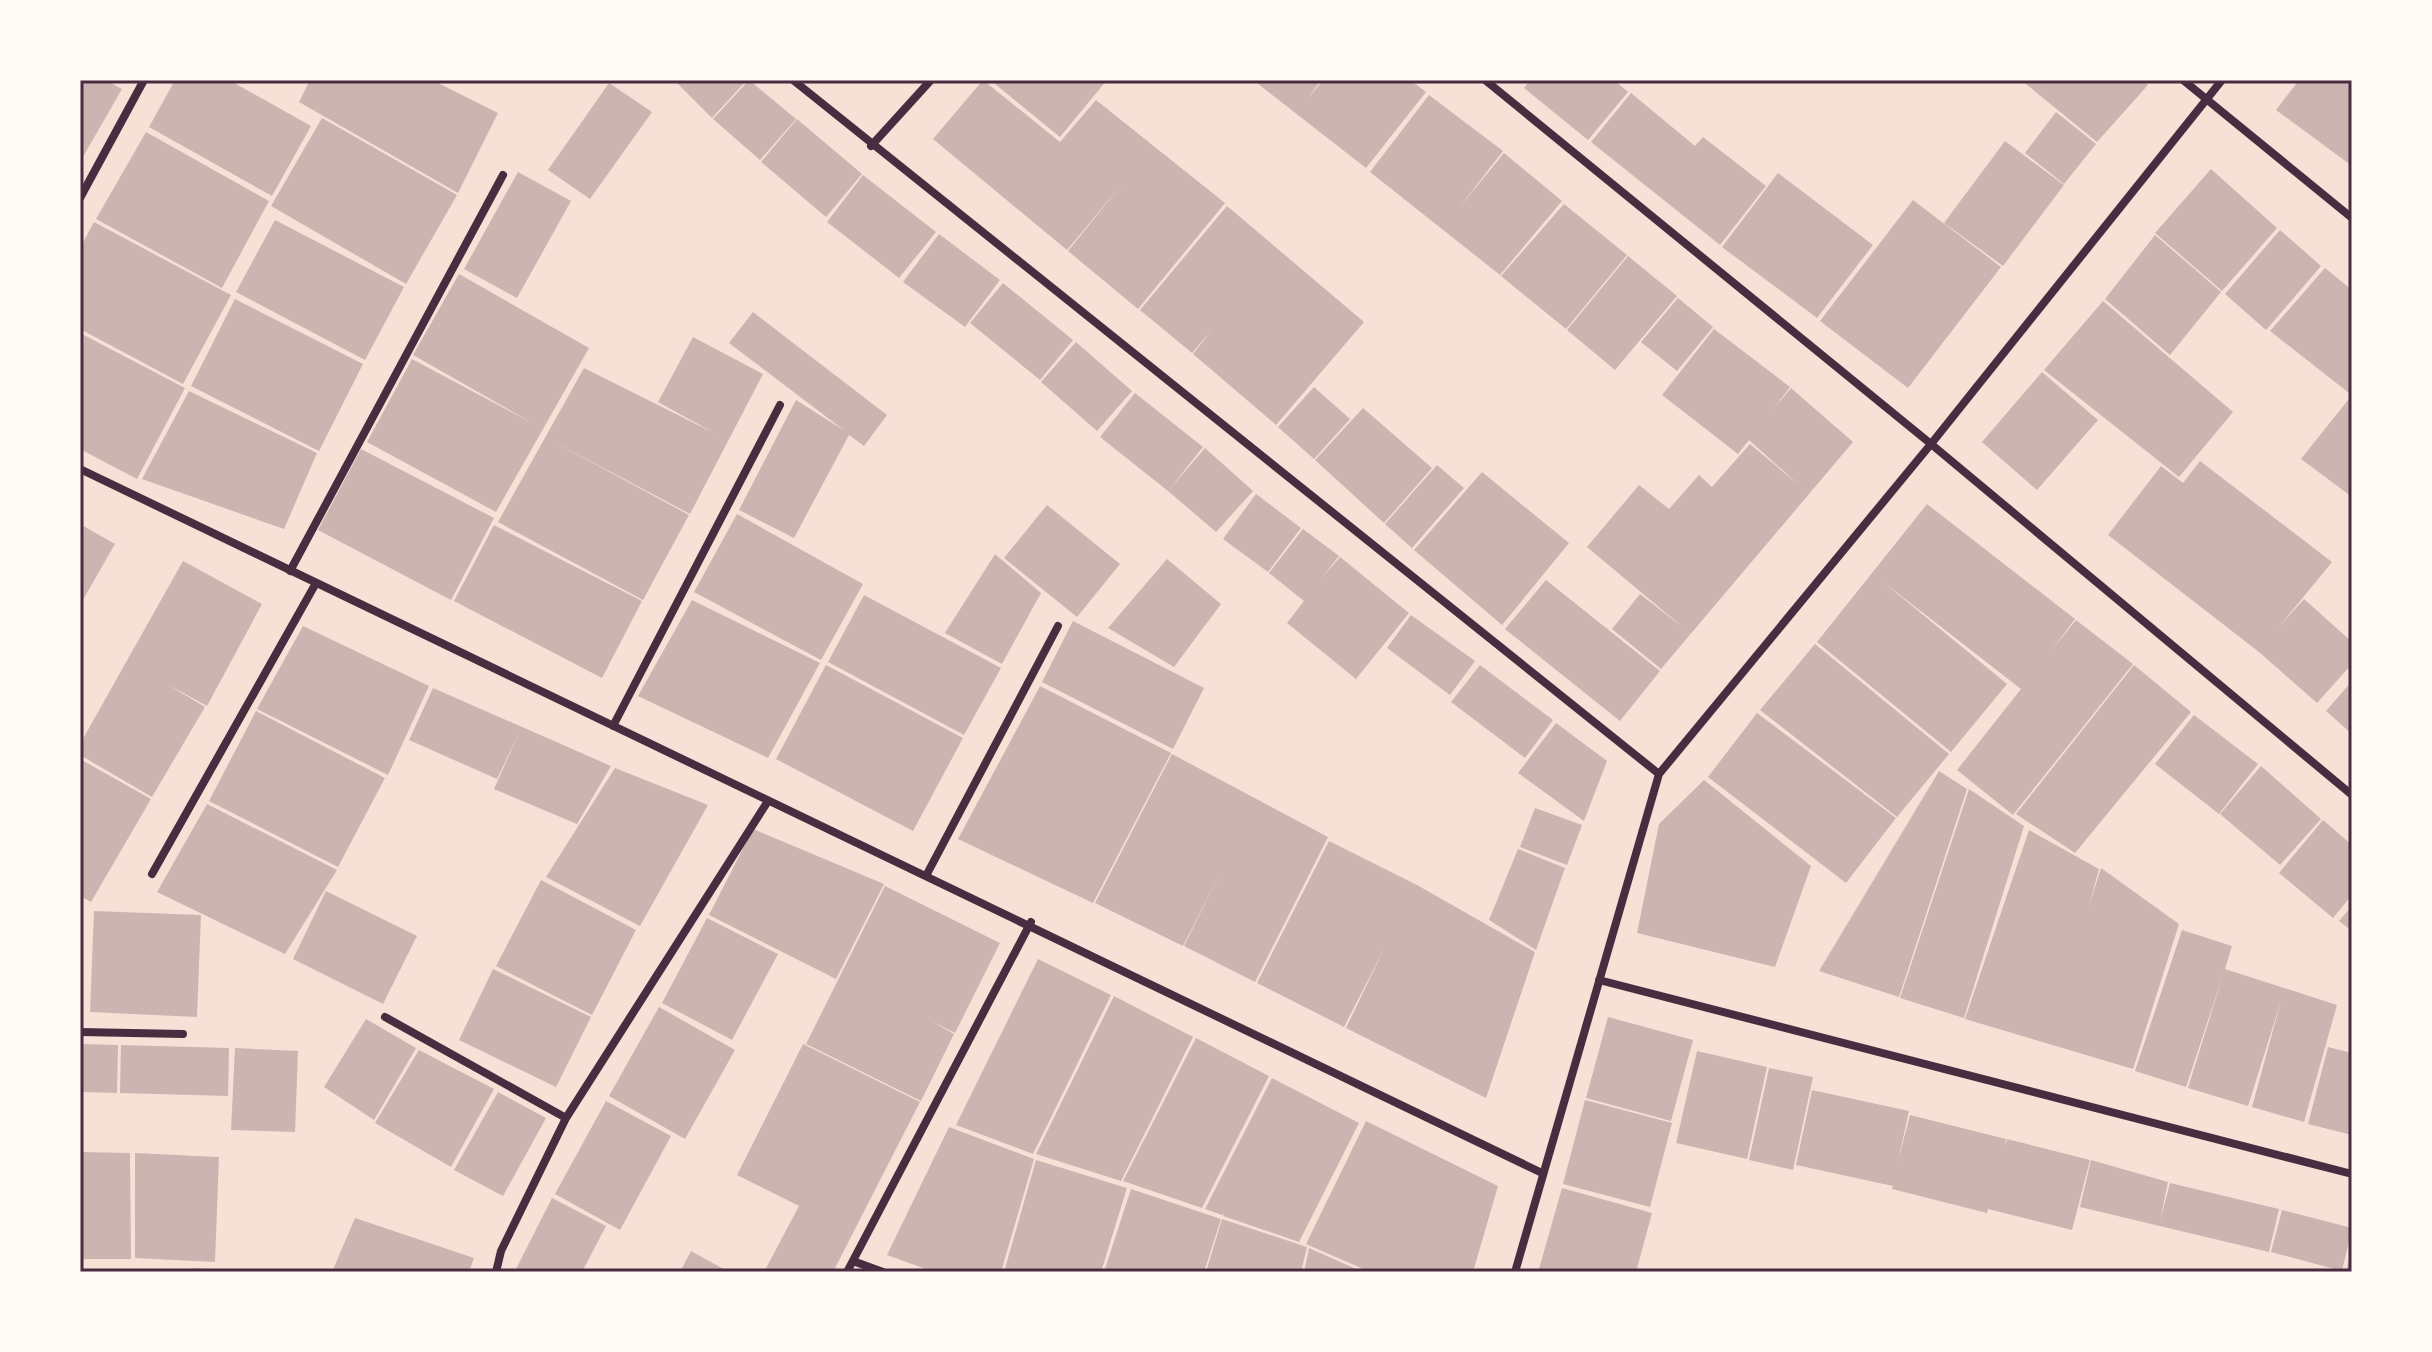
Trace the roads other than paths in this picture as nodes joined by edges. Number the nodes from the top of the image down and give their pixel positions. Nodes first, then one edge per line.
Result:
1 (144, 80) edge
2 (793, 80) edge
3 (931, 80) edge
4 (1485, 80) edge
5 (2183, 80) edge
6 (2222, 80) edge
7 (2206, 99) junction
8 (871, 146) junction
9 (503, 175) dead end
10 (80, 198) edge
11 (2352, 218) edge
12 (780, 405) dead end
13 (1931, 444) junction
14 (80, 469) edge
15 (290, 571) junction
16 (316, 583) junction
17 (1058, 626) dead end
18 (613, 726) junction
19 (1659, 774) junction
20 (2352, 795) edge
21 (768, 801) junction
22 (152, 874) dead end
23 (927, 874) junction
24 (1031, 922) junction
25 (1599, 980) junction
26 (385, 1017) dead end
27 (80, 1032) edge
28 (183, 1034) dead end
29 (566, 1118) junction
30 (1542, 1173) junction
31 (2352, 1174) edge
32 (853, 1261) junction
33 (496, 1272) edge
34 (847, 1272) edge
35 (883, 1272) edge
36 (1515, 1272) edge

1 - 10 street
2 - 8 street
3 - 8 street
4 - 13 street
5 - 7 street
6 - 7 street
7 - 11 street
7 - 13 street
8 - 19 street
9 - 15 street
12 - 18 street
13 - 19 street
13 - 20 street
14 - 15 street
15 - 16 street
16 - 18 street
16 - 22 street
17 - 23 street
18 - 21 street
19 - 25 street
21 - 23 street
21 - 29 street
23 - 24 street
24 - 30 street
24 - 32 street
25 - 30 street
25 - 31 street
26 - 29 street
27 - 28 street
29 - 33 street
30 - 36 street
32 - 34 street
32 - 35 street

